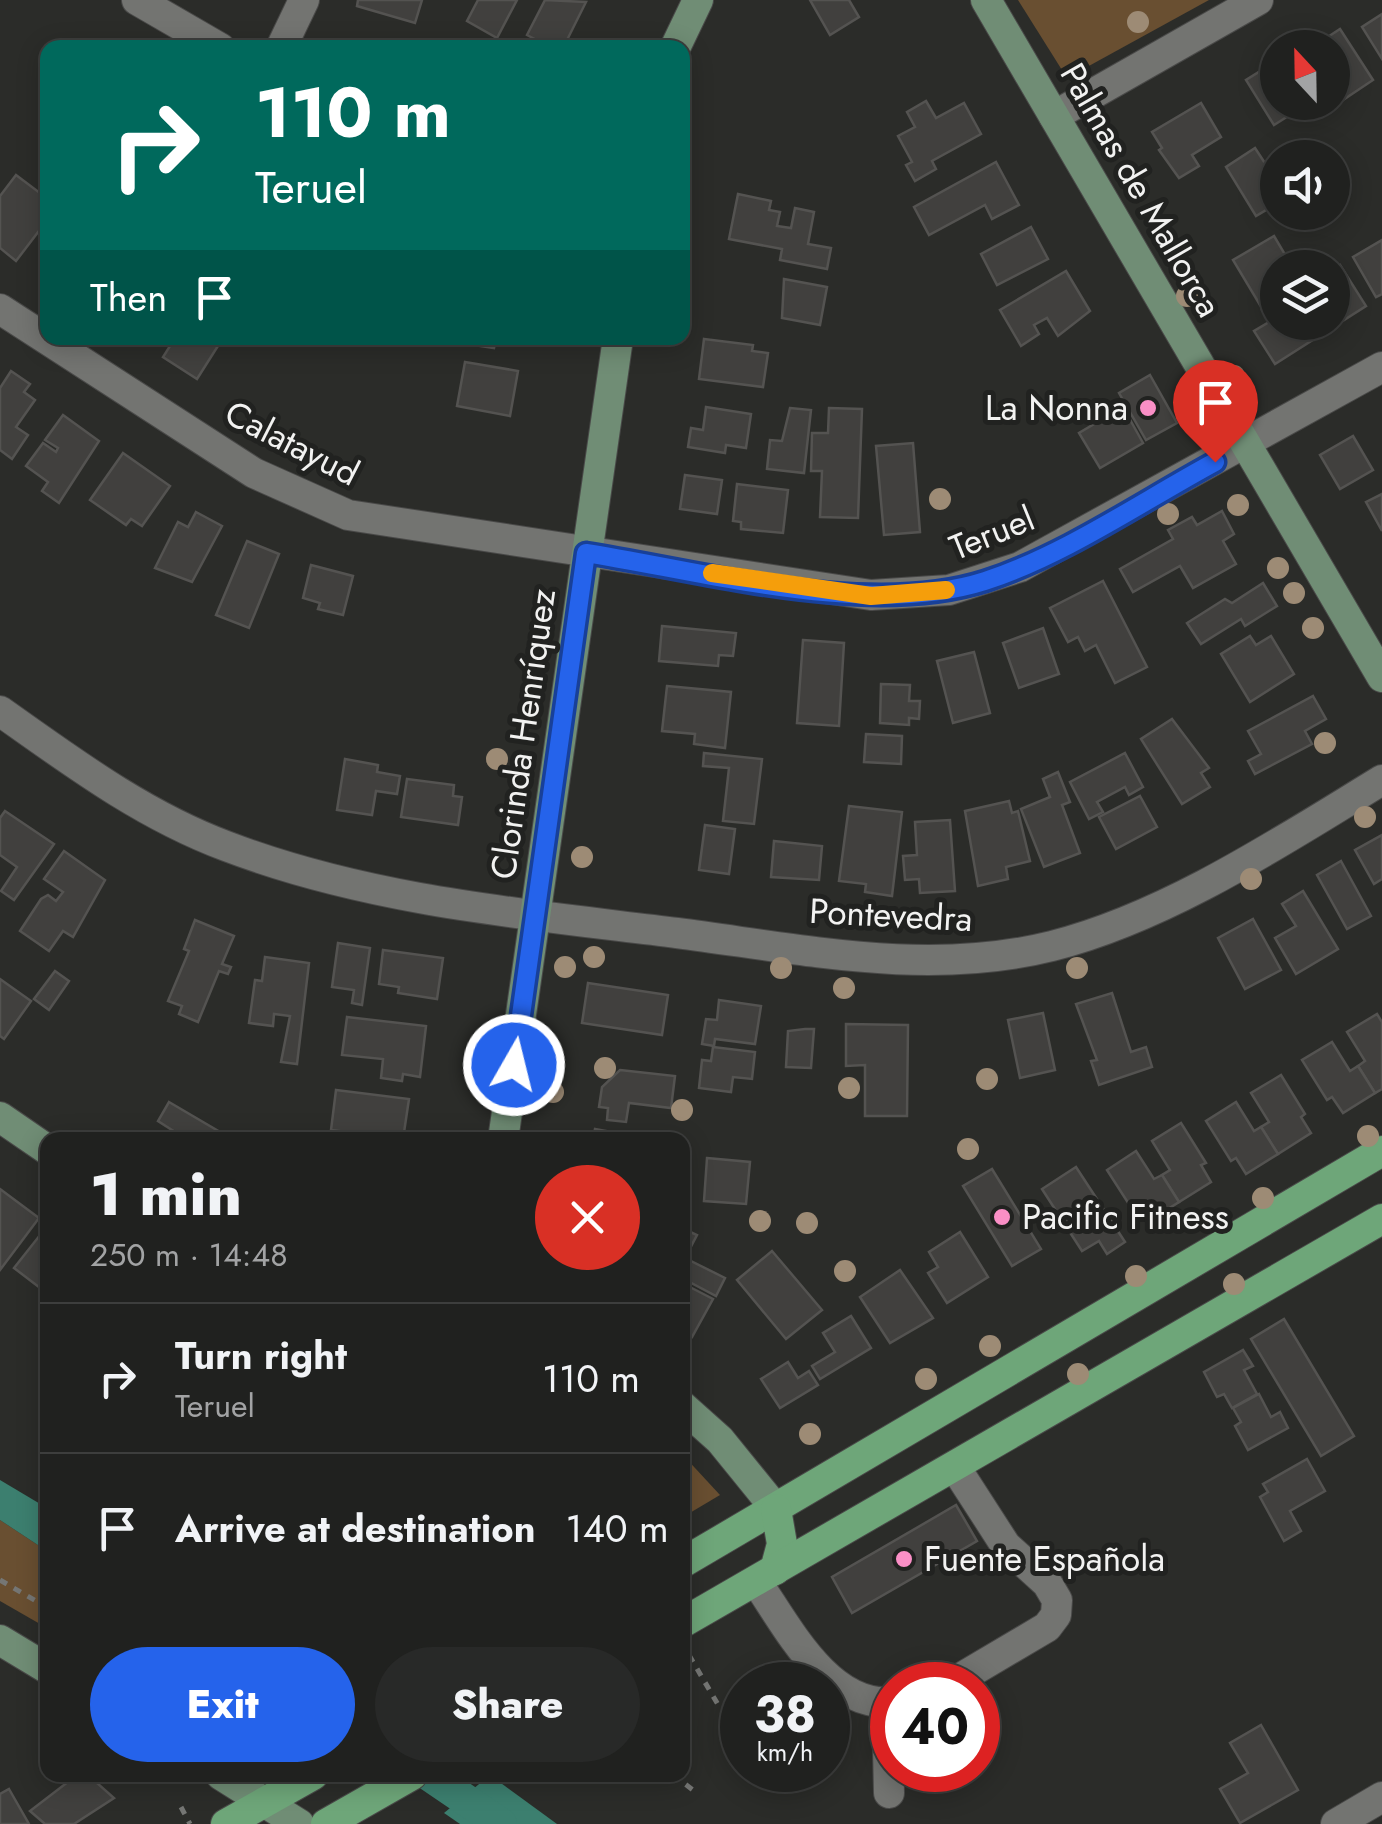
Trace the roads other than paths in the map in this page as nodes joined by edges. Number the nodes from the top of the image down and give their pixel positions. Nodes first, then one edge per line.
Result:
1 (136, 0) edge
2 (304, 0) edge
3 (698, 0) edge
4 (986, 0) edge
5 (1258, 0) edge
6 (206, 40) edge
7 (285, 40) edge
8 (678, 40) edge
9 (1054, 116) junction
10 (0, 309) edge
11 (40, 335) edge
12 (56, 345) edge
13 (617, 345) edge
14 (1382, 366) edge
15 (1247, 445) junction
16 (586, 553) junction
17 (1382, 677) edge
18 (0, 711) edge
19 (1382, 780) edge
20 (536, 916) junction
21 (0, 1116) edge
22 (504, 1132) edge
23 (40, 1144) edge
24 (1382, 1151) edge
25 (1382, 1219) edge
26 (690, 1413) edge
27 (955, 1467) junction
28 (776, 1509) junction
29 (690, 1558) edge
30 (765, 1576) junction
31 (690, 1618) edge
32 (0, 1640) edge
33 (987, 1662) edge
34 (40, 1664) edge
35 (870, 1697) edge
36 (234, 1782) edge
37 (300, 1782) edge
38 (399, 1782) edge
39 (1382, 1797) edge
40 (265, 1801) junction
41 (226, 1824) edge
42 (299, 1824) edge
43 (326, 1824) edge
44 (1336, 1824) edge

1 - 6 street
2 - 7 street
3 - 8 street
4 - 9 street, Palmas de Mallorca
5 - 9 street
9 - 15 street, Palmas de Mallorca
10 - 11 street, Calatayud
12 - 16 street, Calatayud
13 - 16 street, Clorinda Henríquez
14 - 15 street, Teruel
15 - 16 street, Teruel
15 - 17 street, Palmas de Mallorca
16 - 20 street, Clorinda Henríquez
18 - 20 street, Pontevedra
19 - 20 street, Pontevedra
20 - 22 street, Clorinda Henríquez
21 - 23 street
24 - 28 main road
25 - 27 main road
26 - 28 street
27 - 30 main road
27 - 33 street
28 - 29 main road
28 - 30 main road
30 - 31 main road
30 - 35 street
32 - 34 street
36 - 40 street
37 - 40 main road
38 - 43 main road
39 - 44 street
40 - 41 main road
40 - 42 street

